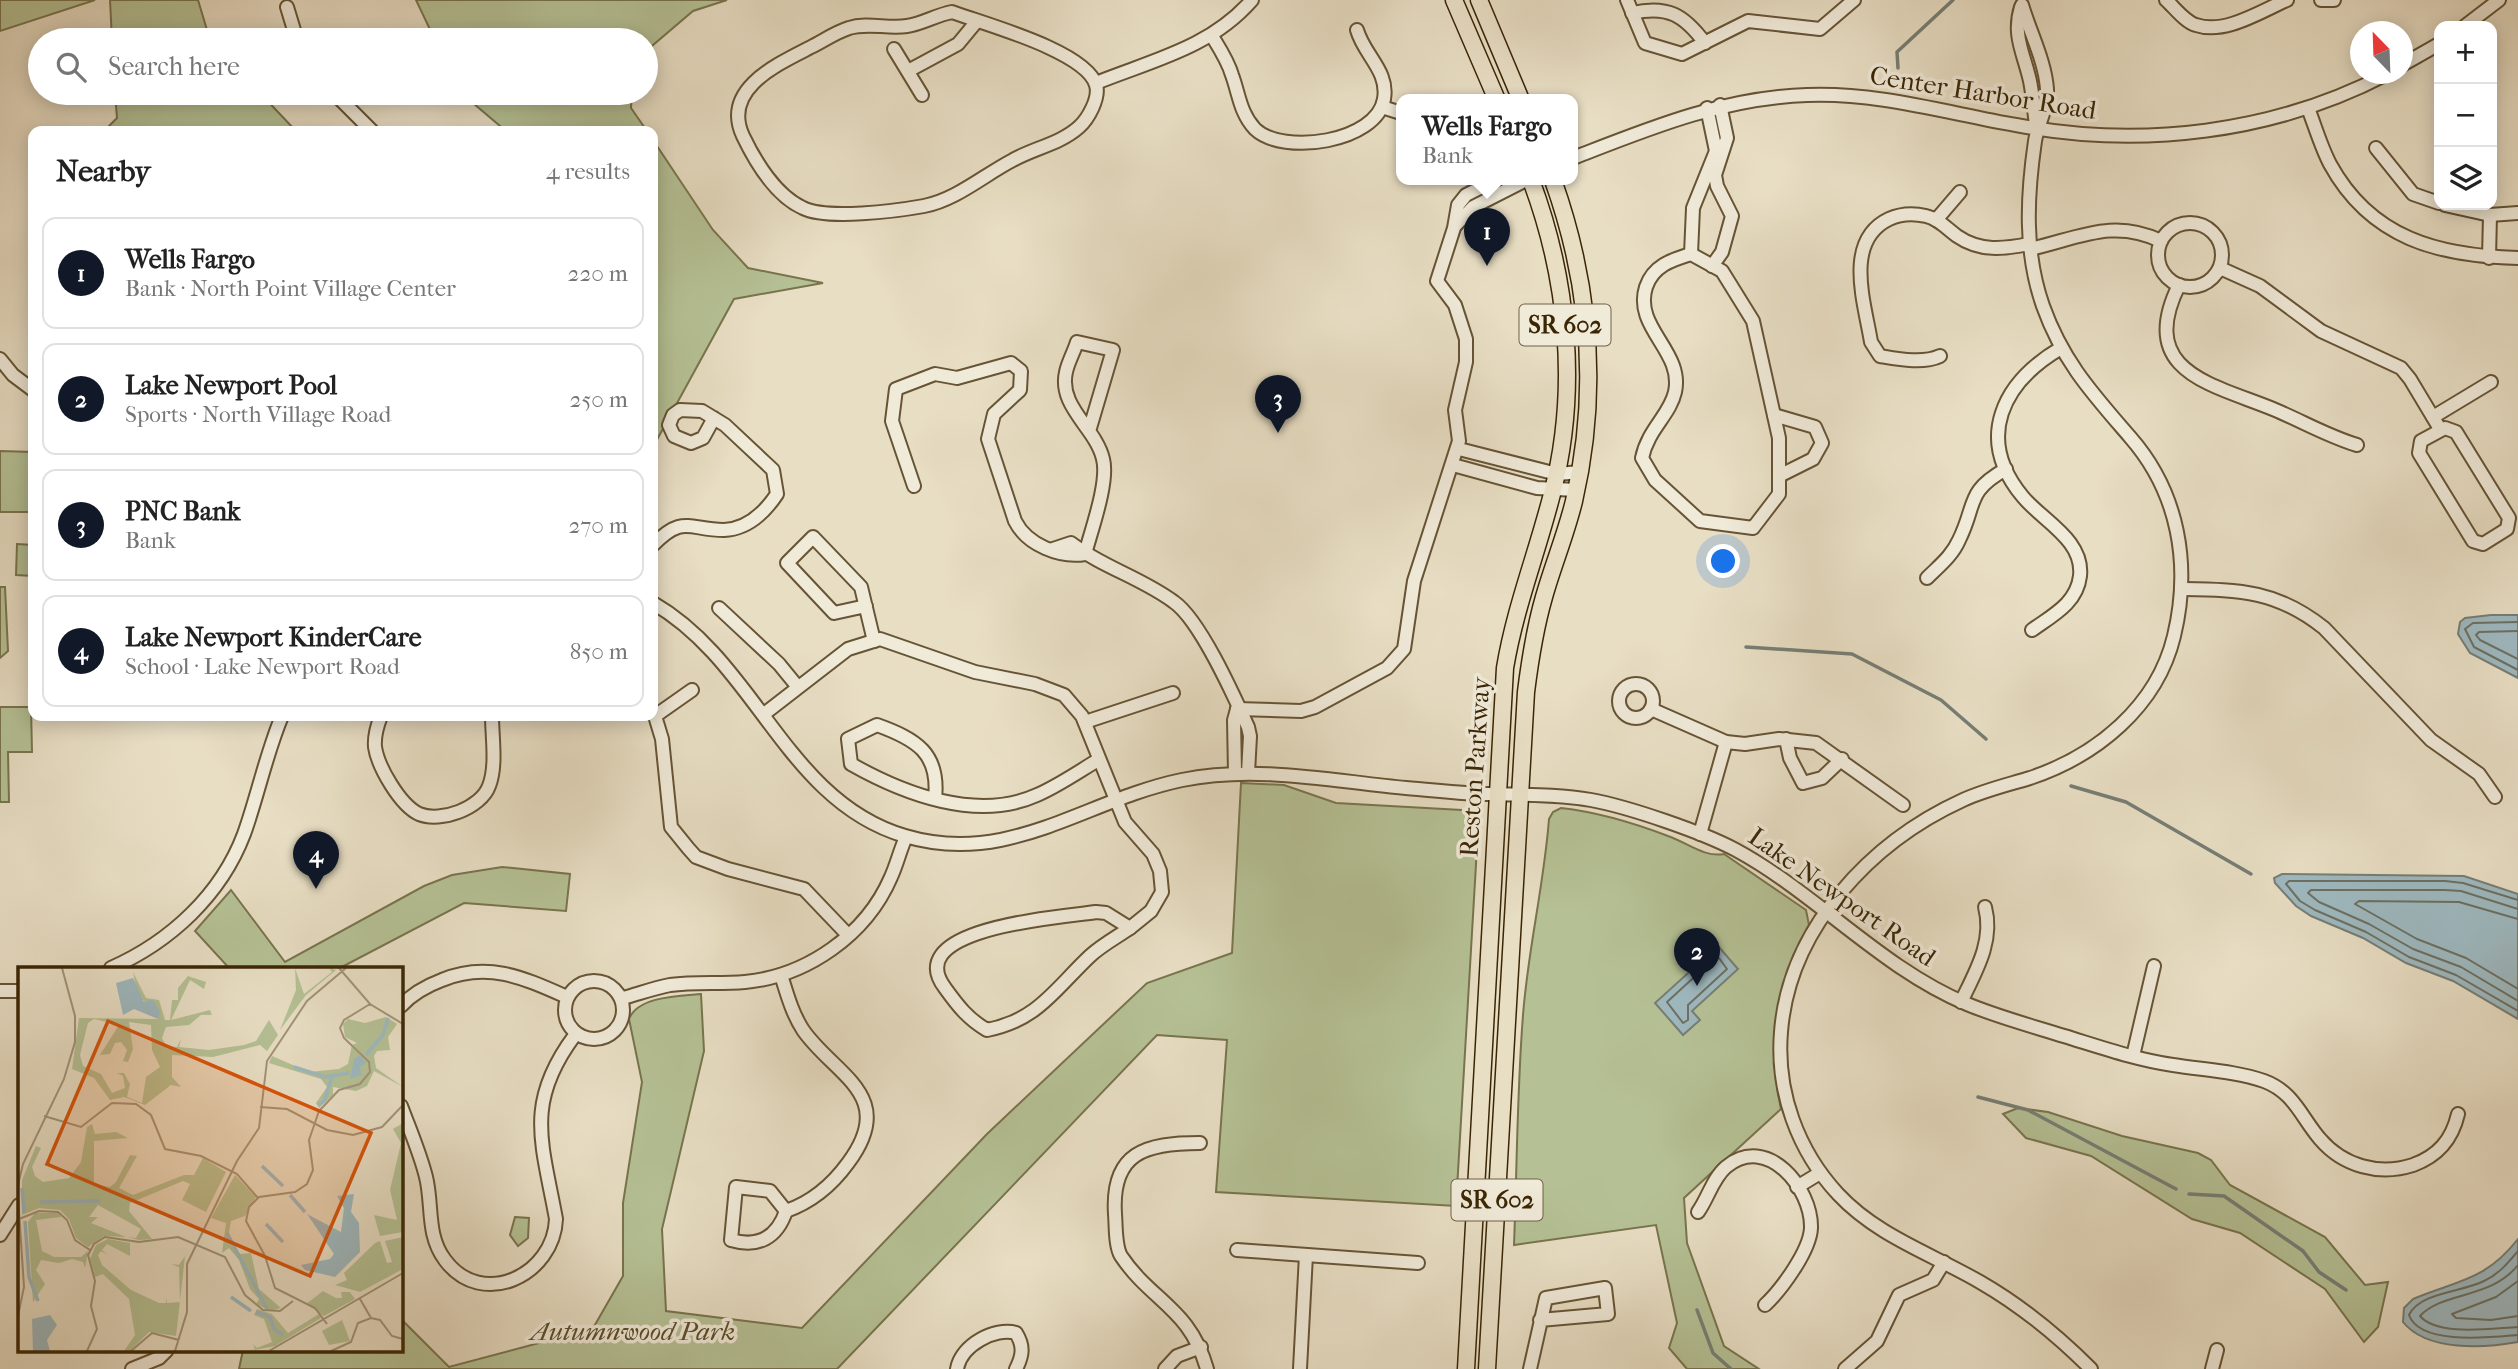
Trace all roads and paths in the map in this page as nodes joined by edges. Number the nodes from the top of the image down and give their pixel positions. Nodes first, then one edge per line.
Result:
1 (1252, 0) edge
2 (1454, 0) edge
3 (1479, 0) edge
4 (1627, 0) edge
5 (1854, 0) edge
6 (2166, 0) edge
7 (2287, 0) edge
8 (2320, 0) edge
9 (2334, 0) edge
10 (2499, 0) edge
11 (2019, 2) edge
12 (287, 7) dead end
13 (1632, 13) junction
14 (2472, 21) edge
15 (977, 22) junction
16 (293, 28) edge
17 (1357, 30) dead end
18 (1212, 36) junction
19 (1705, 43) junction
20 (2434, 47) edge
21 (894, 49) dead end
22 (2413, 59) edge
23 (908, 71) junction
24 (1096, 83) junction
25 (2364, 84) edge
26 (1494, 94) edge
27 (1518, 94) edge
28 (922, 95) dead end
29 (346, 105) edge
30 (1382, 107) junction
31 (1713, 107) junction
32 (2308, 108) junction
33 (1396, 111) edge
34 (367, 126) edge
35 (2037, 129) junction
36 (2376, 148) dead end
37 (1578, 156) edge
38 (1487, 185) edge
39 (1518, 185) edge
40 (1530, 185) edge
41 (1555, 185) edge
42 (1960, 192) dead end
43 (2434, 201) edge
44 (2468, 210) edge
45 (2518, 213) edge
46 (2490, 215) junction
47 (1936, 220) junction
48 (1454, 228) junction
49 (2161, 241) junction
50 (2029, 246) junction
51 (1691, 254) junction
52 (2490, 258) junction
53 (2518, 258) edge
54 (1713, 266) junction
55 (2220, 268) junction
56 (2179, 285) junction
57 (2061, 348) junction
58 (1940, 356) dead end
59 (0, 359) edge
60 (2491, 382) dead end
61 (28, 386) edge
62 (1774, 415) junction
63 (2433, 417) junction
64 (715, 418) dead end
65 (1090, 428) junction
66 (2440, 429) junction
67 (2357, 445) dead end
68 (1459, 449) junction
69 (1453, 465) junction
70 (2006, 469) junction
71 (1581, 472) junction
72 (1557, 474) junction
73 (1779, 476) junction
74 (915, 486) dead end
75 (1576, 490) junction
76 (1553, 491) junction
77 (658, 541) edge
78 (1085, 554) junction
79 (1927, 578) dead end
80 (2181, 589) junction
81 (658, 606) edge
82 (866, 606) junction
83 (719, 608) dead end
84 (2032, 630) dead end
85 (874, 641) junction
86 (797, 686) junction
87 (692, 690) dead end
88 (1173, 693) dead end
89 (1237, 709) junction
90 (1651, 709) dead end
91 (658, 714) edge
92 (764, 714) junction
93 (280, 721) edge
94 (379, 721) edge
95 (492, 721) edge
96 (657, 721) edge
97 (1085, 722) junction
98 (1786, 739) junction
99 (1726, 742) junction
100 (1842, 759) junction
101 (1098, 760) junction
102 (1235, 773) junction
103 (1248, 773) junction
104 (1497, 794) junction
105 (1519, 795) junction
106 (2496, 797) dead end
107 (935, 799) junction
108 (1117, 801) junction
109 (1903, 804) dead end
110 (1700, 834) junction
111 (906, 836) junction
112 (1985, 907) dead end
113 (1826, 913) junction
114 (1130, 928) junction
115 (848, 935) junction
116 (2154, 966) dead end
117 (113, 967) edge
118 (781, 975) junction
119 (0, 991) edge
120 (18, 991) edge
121 (568, 997) junction
122 (623, 998) junction
123 (1961, 1002) junction
124 (402, 1005) edge
125 (575, 1035) junction
126 (2133, 1056) junction
127 (402, 1110) edge
128 (2458, 1114) dead end
129 (1200, 1143) dead end
130 (1820, 1172) junction
131 (1797, 1187) junction
132 (18, 1207) edge
133 (786, 1211) junction
134 (1698, 1212) dead end
135 (0, 1235) edge
136 (1237, 1250) dead end
137 (1306, 1255) junction
138 (1944, 1262) junction
139 (1418, 1263) dead end
140 (1765, 1305) dead end
141 (1541, 1320) junction
142 (1200, 1347) junction
143 (2217, 1350) dead end
144 (165, 1352) edge
145 (132, 1369) edge
146 (957, 1369) edge
147 (1016, 1369) edge
148 (1165, 1369) edge
149 (1207, 1369) edge
150 (1300, 1369) edge
151 (1466, 1369) edge
152 (1487, 1369) edge
153 (1530, 1369) edge
154 (1845, 1369) edge
155 (2091, 1369) edge
156 (2211, 1369) edge

1 - 18 street
2 - 26 main road
3 - 27 main road
4 - 13 street
5 - 19 street
6 - 7 street
8 - 9 street
10 - 14 street
11 - 35 street
12 - 16 street
13 - 19 street
13 - 19 street
15 - 23 street
15 - 24 street
15 - 24 street
17 - 30 street
18 - 24 street
18 - 30 street
20 - 22 street
21 - 23 street
23 - 28 street
25 - 32 street, Center Harbor Road
29 - 34 street
30 - 33 street
31 - 35 street, Center Harbor Road
31 - 37 street, Center Harbor Road
31 - 51 street
31 - 54 street
32 - 35 street, Center Harbor Road
32 - 52 street
35 - 50 street
36 - 43 street
38 - 48 street
39 - 48 street
40 - 72 main road, Reston Parkway / SR 602
41 - 71 main road, Reston Parkway / SR 602
42 - 47 street
44 - 46 street
45 - 46 street
46 - 52 street
47 - 50 street
47 - 58 street
48 - 68 street
49 - 50 street
49 - 55 street
49 - 56 street
50 - 57 street
51 - 54 street
51 - 73 street
52 - 53 street
54 - 62 street
55 - 56 street
55 - 63 street
56 - 67 street
57 - 70 street
57 - 80 street
59 - 61 street
60 - 63 street
62 - 73 street
62 - 73 street
63 - 66 street
64 - 77 street
65 - 65 street
65 - 78 street
66 - 66 street
68 - 69 street
68 - 72 street
69 - 76 street
69 - 89 street
70 - 79 street
70 - 84 street
71 - 72 street
71 - 75 main road, Reston Parkway / SR 602
72 - 76 main road, Reston Parkway / SR 602
74 - 78 street
75 - 76 street
75 - 105 main road, Reston Parkway / SR 602
76 - 104 main road, Reston Parkway / SR 602
78 - 89 street
80 - 106 street
80 - 113 street
81 - 92 street, Lake Newport Road
82 - 82 street
82 - 85 street
83 - 86 street
85 - 86 street
85 - 97 street
86 - 92 street
87 - 91 street
88 - 97 street
89 - 102 street
89 - 103 street
90 - 99 street
92 - 111 street, Lake Newport Road
93 - 117 street
94 - 95 street
96 - 115 street
97 - 101 street
98 - 99 street
98 - 100 street
98 - 100 street
99 - 110 street
100 - 109 street
101 - 107 street
101 - 108 street
102 - 103 street, Lake Newport Road
102 - 108 street, Lake Newport Road
103 - 104 street, Lake Newport Road
104 - 105 street, Lake Newport Road
104 - 151 main road, Reston Parkway / SR 602
105 - 110 street, Lake Newport Road
105 - 152 main road, Reston Parkway / SR 602
107 - 107 street
108 - 111 street, Lake Newport Road
108 - 114 street
110 - 113 street, Lake Newport Road
111 - 115 street
112 - 123 street
113 - 123 street, Lake Newport Road
113 - 130 street
114 - 114 street
115 - 118 street
116 - 126 street
118 - 122 street
118 - 133 street
119 - 120 street
121 - 122 street
121 - 124 street
121 - 125 street
122 - 125 street
123 - 126 street, Lake Newport Road
125 - 127 street
126 - 128 street, Lake Newport Road
129 - 142 street
130 - 131 street
130 - 138 street
131 - 134 street
131 - 140 street
132 - 135 street
133 - 133 street
136 - 137 street
137 - 139 street
137 - 150 street
138 - 154 street
138 - 155 street
141 - 141 street
141 - 153 street
142 - 148 street
142 - 149 street
143 - 156 street
144 - 145 street
146 - 147 street

